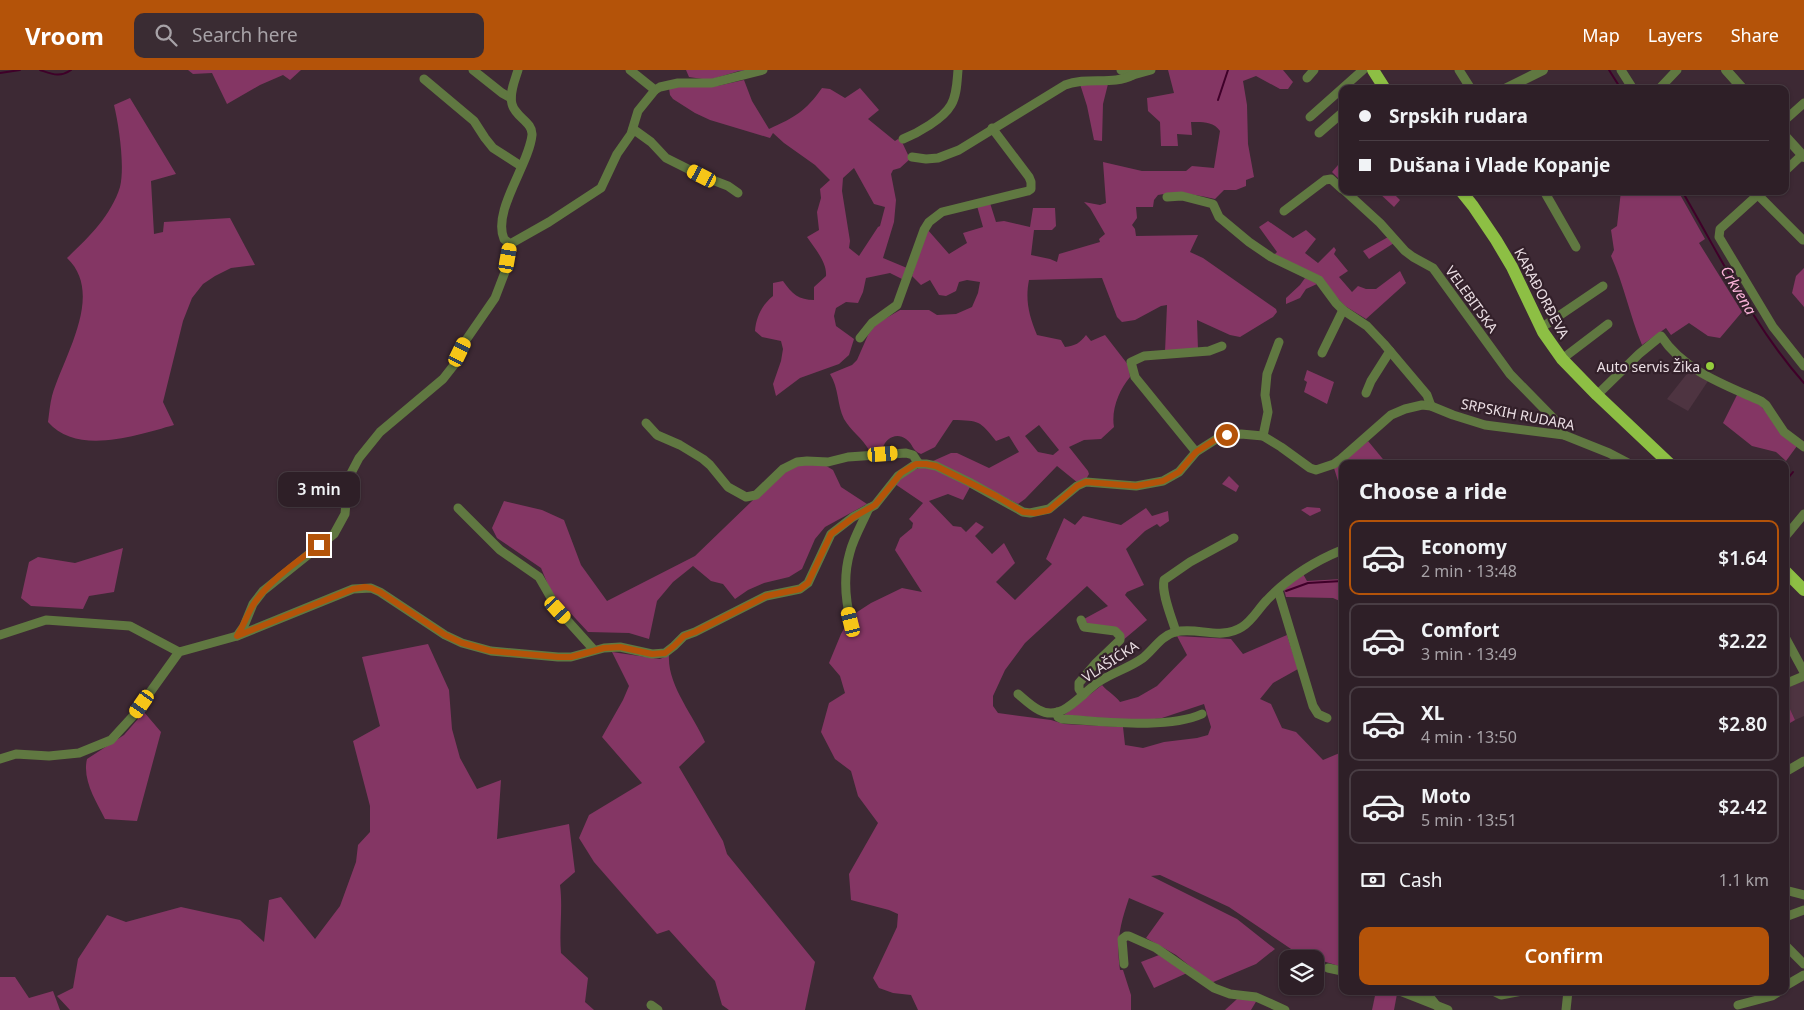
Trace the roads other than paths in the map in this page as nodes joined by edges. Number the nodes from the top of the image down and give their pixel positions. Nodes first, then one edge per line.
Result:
1 (473, 70) edge
2 (518, 70) edge
3 (630, 70) edge
4 (764, 70) edge
5 (958, 70) edge
6 (1121, 70) edge
7 (1151, 70) edge
8 (1314, 70) edge
9 (1363, 70) edge
10 (1373, 70) edge
11 (1459, 70) edge
12 (1543, 70) edge
13 (1621, 70) edge
14 (1677, 70) edge
15 (1726, 70) edge
16 (1133, 75) junction
17 (1306, 78) dead end
18 (424, 79) dead end
19 (1346, 85) edge
20 (1378, 85) edge
21 (1468, 85) edge
22 (1513, 85) edge
23 (1630, 85) edge
24 (1663, 85) edge
25 (1739, 85) edge
26 (655, 90) junction
27 (1339, 91) edge
28 (511, 98) junction
29 (1804, 103) edge
30 (1339, 116) edge
31 (1789, 116) edge
32 (1310, 117) dead end
33 (992, 128) junction
34 (633, 129) junction
35 (1319, 133) dead end
36 (904, 139) dead end
37 (1789, 140) edge
38 (1803, 156) edge
39 (912, 157) dead end
40 (521, 166) junction
41 (1789, 168) edge
42 (1339, 186) edge
43 (738, 193) dead end
44 (1349, 195) edge
45 (1464, 195) edge
46 (1546, 195) edge
47 (1758, 195) edge
48 (1762, 195) edge
49 (1167, 197) dead end
50 (1284, 210) dead end
51 (1803, 240) dead end
52 (510, 244) junction
53 (1576, 247) dead end
54 (1603, 286) dead end
55 (1343, 310) junction
56 (1608, 324) dead end
57 (1541, 328) junction
58 (860, 338) dead end
59 (1279, 342) dead end
60 (1222, 346) dead end
61 (1390, 351) junction
62 (1322, 353) dead end
63 (1562, 359) junction
64 (1804, 366) edge
65 (1366, 392) dead end
66 (1597, 395) junction
67 (1431, 406) junction
68 (646, 423) dead end
69 (1564, 435) junction
70 (1263, 436) junction
71 (1804, 447) edge
72 (1196, 452) junction
73 (1339, 460) edge
74 (1340, 460) edge
75 (1623, 460) edge
76 (1666, 460) edge
77 (919, 464) junction
78 (458, 508) dead end
79 (869, 508) junction
80 (1804, 514) edge
81 (1789, 532) edge
82 (1234, 538) dead end
83 (1339, 551) edge
84 (1789, 575) edge
85 (1278, 590) junction
86 (1804, 590) edge
87 (1081, 620) dead end
88 (851, 622) dead end
89 (1176, 632) junction
90 (0, 635) edge
91 (237, 636) junction
92 (1789, 644) edge
93 (594, 650) junction
94 (179, 652) junction
95 (1804, 672) edge
96 (1804, 676) edge
97 (1789, 682) edge
98 (1018, 694) dead end
99 (1083, 695) junction
100 (1057, 712) junction
101 (1202, 714) dead end
102 (1327, 718) dead end
103 (0, 759) edge
104 (1804, 761) edge
105 (1789, 770) edge
106 (1789, 891) edge
107 (1804, 895) edge
108 (1804, 910) edge
109 (1789, 916) edge
110 (1789, 949) edge
111 (1124, 964) dead end
112 (1804, 964) edge
113 (1328, 968) dead end
114 (1339, 970) edge
115 (1804, 975) edge
116 (1789, 984) edge
117 (1410, 995) edge
118 (1428, 995) edge
119 (1568, 995) edge
120 (1774, 995) edge
121 (1738, 1005) dead end
122 (1437, 1006) junction
123 (1285, 1010) edge
124 (1448, 1010) edge
125 (1566, 1010) edge

1 - 28 street
2 - 28 street
3 - 26 street
4 - 26 street
5 - 36 street
6 - 16 street
7 - 16 street
8 - 17 street
9 - 19 street
10 - 20 main road
11 - 21 street
12 - 22 street
13 - 23 street
14 - 24 street
15 - 25 street
16 - 33 street
18 - 40 street
26 - 34 street
27 - 32 street
28 - 40 street
29 - 31 street
30 - 35 street
33 - 39 street
33 - 58 street
34 - 43 street
34 - 52 street
37 - 38 street
38 - 41 street
40 - 52 street
42 - 50 street, VELEBITSKA
44 - 69 street, VELEBITSKA
45 - 57 main road, KARAĐORĐEVA
46 - 53 street
47 - 64 street
48 - 51 street
49 - 55 street
52 - 91 street
54 - 57 street
55 - 61 street
55 - 62 street
56 - 63 street
57 - 63 main road, KARAĐORĐEVA
59 - 70 street
60 - 72 street
61 - 65 street
61 - 67 street
63 - 66 main road, KARAĐORĐEVA
66 - 71 street
66 - 76 main road, KARAĐORĐEVA
67 - 69 street, SRPSKIH RUDARA
67 - 74 street
68 - 77 street
69 - 75 street, SRPSKIH RUDARA
70 - 72 street
70 - 73 street
72 - 77 street
77 - 79 street
78 - 93 street
79 - 88 street
79 - 93 street
80 - 81 street
82 - 89 street
83 - 85 street
84 - 86 main road
85 - 89 street
85 - 102 street
87 - 99 street
89 - 99 street, VLAŠIĆKA
90 - 94 street
91 - 93 street
91 - 94 street
92 - 95 street
94 - 103 street
96 - 97 street
98 - 100 street
99 - 100 street, VLAŠIĆKA
100 - 101 street
104 - 105 street
106 - 107 street
108 - 109 street
110 - 112 street
111 - 123 street
113 - 114 street
115 - 116 street
117 - 122 street
118 - 122 street
119 - 125 street
120 - 121 street
122 - 124 street

